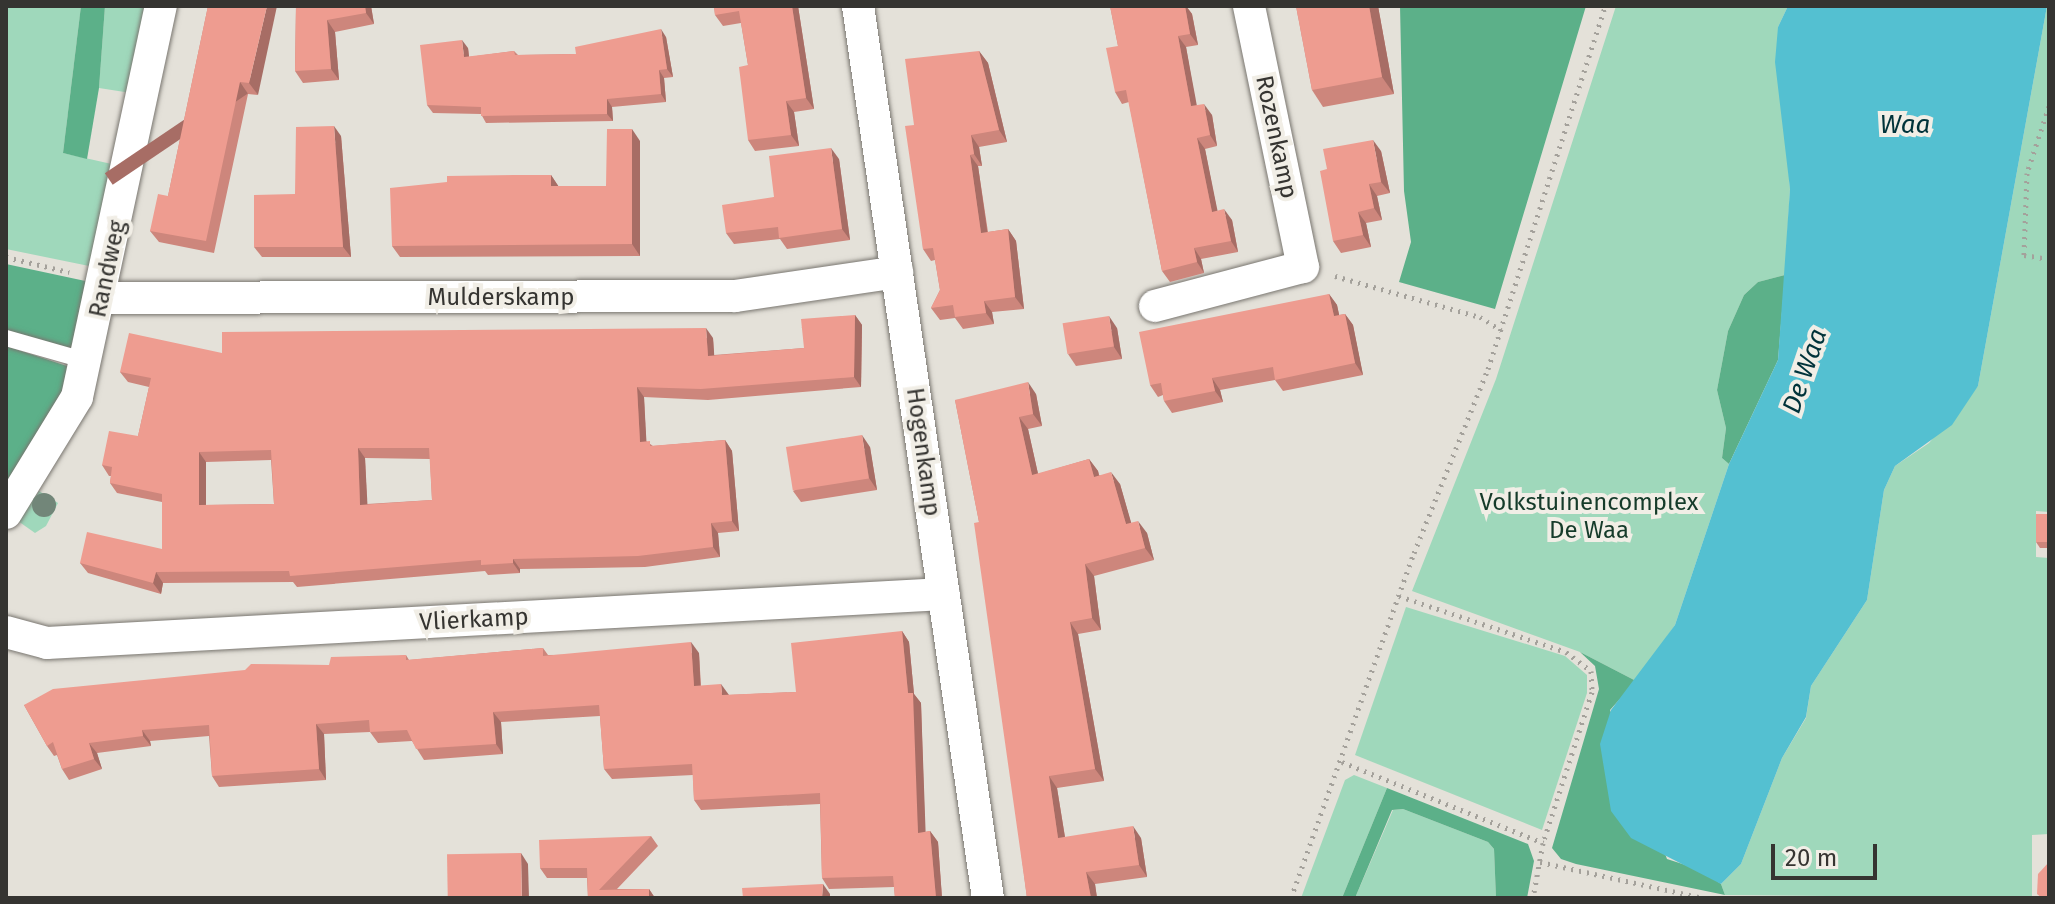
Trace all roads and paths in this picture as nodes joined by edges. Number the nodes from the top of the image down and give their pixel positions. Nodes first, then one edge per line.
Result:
1 (161, 6) edge
2 (858, 6) edge
3 (1249, 6) edge
4 (1605, 6) edge
5 (2049, 106) edge
6 (6, 257) edge
7 (2049, 259) edge
8 (1303, 267) junction
9 (897, 272) junction
10 (104, 289) junction
11 (1155, 306) dead end
12 (1501, 330) junction
13 (6, 338) edge
14 (87, 361) junction
15 (6, 513) edge
16 (944, 594) junction
17 (1399, 596) junction
18 (6, 632) edge
19 (1342, 762) junction
20 (1543, 843) junction
21 (1540, 862) junction
22 (988, 898) edge
23 (1291, 898) edge
24 (1533, 898) edge
25 (1704, 898) edge

1 - 10 street, Randweg
2 - 9 street, Hogenkamp
3 - 8 street, Rozenkamp
4 - 12 path
5 - 7 path
6 - 10 path
8 - 11 street
8 - 12 path
9 - 10 street, Mulderskamp
9 - 16 street, Hogenkamp
10 - 14 street, Randweg
12 - 17 path
13 - 14 lane
14 - 15 street, Randweg
16 - 18 street, Vlierkamp
16 - 22 street, Hogenkamp
17 - 19 path
17 - 20 path
19 - 20 path
19 - 23 path
20 - 21 path
21 - 24 path
21 - 25 path

